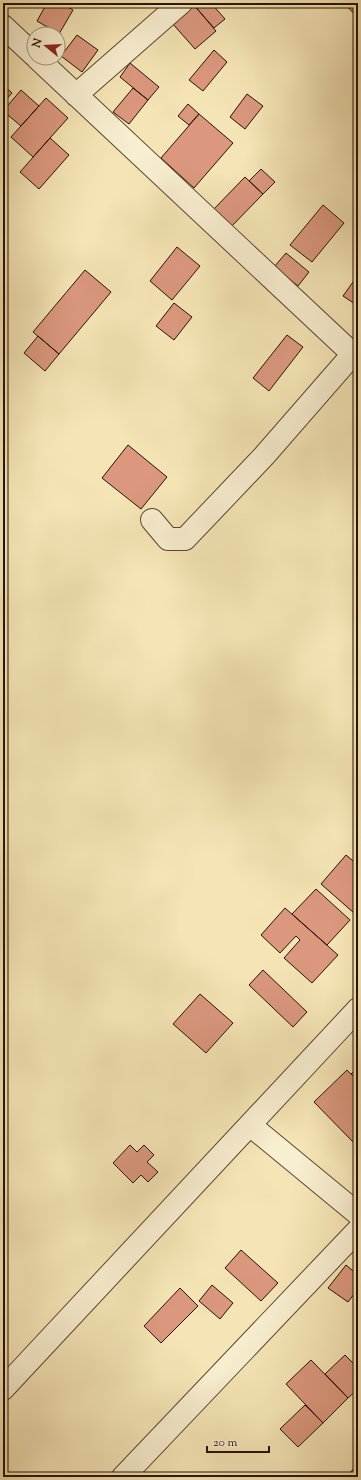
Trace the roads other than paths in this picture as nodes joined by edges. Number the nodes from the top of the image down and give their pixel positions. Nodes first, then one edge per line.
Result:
1 (181, 3) edge
2 (6, 34) edge
3 (26, 49) edge
4 (45, 66) edge
5 (76, 95) junction
6 (356, 357) edge
7 (152, 520) dead end
8 (358, 1009) edge
9 (250, 1125) junction
10 (358, 1214) edge
11 (358, 1230) edge
12 (3, 1389) edge
13 (123, 1477) edge

1 - 5 street
2 - 3 street
4 - 5 street
5 - 6 street
6 - 7 street
8 - 9 street
9 - 10 street
9 - 12 street
11 - 13 street

